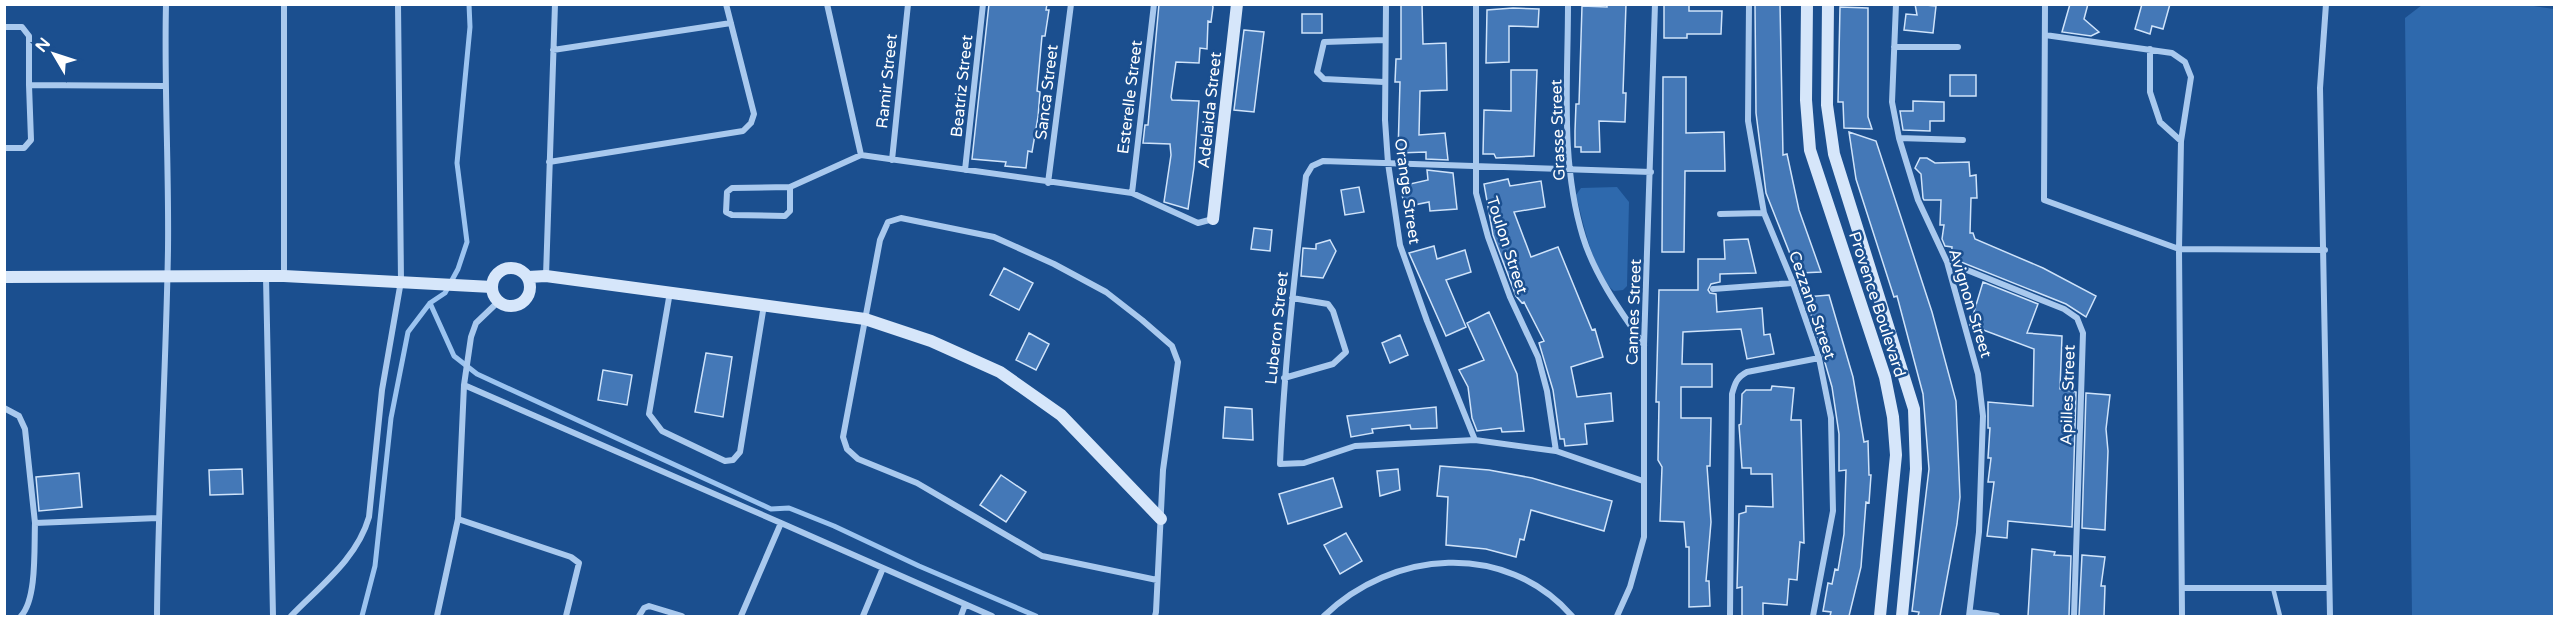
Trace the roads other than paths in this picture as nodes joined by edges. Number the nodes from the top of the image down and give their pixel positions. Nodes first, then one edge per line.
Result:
1 (166, 4) edge
2 (284, 4) edge
3 (398, 4) edge
4 (555, 4) edge
5 (726, 4) edge
6 (827, 4) edge
7 (908, 4) edge
8 (983, 4) edge
9 (1071, 4) edge
10 (1154, 4) edge
11 (1237, 4) edge
12 (1386, 4) edge
13 (1476, 4) edge
14 (1568, 4) edge
15 (1655, 4) edge
16 (1749, 4) edge
17 (1807, 4) edge
18 (1828, 4) edge
19 (1896, 4) edge
20 (2045, 4) edge
21 (2326, 4) edge
22 (731, 23) junction
23 (4, 27) edge
24 (2045, 35) junction
25 (1385, 40) junction
26 (1894, 47) junction
27 (1958, 47) dead end
28 (2150, 49) junction
29 (553, 50) junction
30 (1384, 82) junction
31 (29, 85) junction
32 (164, 86) junction
33 (1899, 138) junction
34 (1964, 140) dead end
35 (2181, 141) junction
36 (4, 147) edge
37 (861, 155) junction
38 (892, 160) junction
39 (549, 162) junction
40 (1388, 164) junction
41 (1475, 166) junction
42 (965, 170) junction
43 (1568, 170) junction
44 (1651, 172) junction
45 (1048, 183) junction
46 (790, 187) junction
47 (1132, 193) junction
48 (1764, 213) junction
49 (1720, 214) dead end
50 (1213, 219) joint
51 (2179, 249) junction
52 (2325, 250) junction
53 (1947, 262) junction
54 (166, 276) junction
55 (284, 276) junction
56 (546, 276) junction
57 (4, 277) edge
58 (266, 277) junction
59 (528, 277) junction
60 (401, 281) junction
61 (1792, 283) junction
62 (492, 287) junction
63 (1713, 289) dead end
64 (670, 292) junction
65 (1292, 298) junction
66 (499, 301) junction
67 (764, 304) junction
68 (865, 319) junction
69 (1644, 345) junction
70 (1819, 358) junction
71 (1284, 378) junction
72 (465, 381) junction
73 (4, 408) edge
74 (1475, 440) junction
75 (1556, 450) junction
76 (1643, 481) junction
77 (158, 518) junction
78 (458, 519) junction
79 (1161, 519) junction
80 (35, 523) junction
81 (781, 523) junction
82 (883, 568) junction
83 (1157, 580) junction
84 (2183, 588) junction
85 (2273, 588) junction
86 (2329, 588) junction
87 (966, 605) junction
88 (1970, 614) edge
89 (21, 616) edge
90 (157, 616) edge
91 (273, 616) edge
92 (291, 616) edge
93 (437, 616) edge
94 (566, 616) edge
95 (639, 616) edge
96 (682, 616) edge
97 (741, 616) edge
98 (863, 616) edge
99 (961, 616) edge
100 (992, 616) edge
101 (1155, 616) edge
102 (1324, 616) edge
103 (1572, 616) edge
104 (1617, 616) edge
105 (1730, 616) edge
106 (1813, 616) edge
107 (1880, 616) edge
108 (1902, 616) edge
109 (1997, 616) edge
110 (2074, 616) edge
111 (2182, 616) edge
112 (2280, 616) edge
113 (2330, 616) edge

1 - 32 street
2 - 55 street
3 - 60 street
4 - 29 street
5 - 22 street
6 - 37 street
7 - 38 street, Ramir Street
8 - 42 street, Beatriz Street
9 - 45 street, Sanca Street
10 - 47 street, Esterelle Street
11 - 50 street, Adelaida Street
12 - 25 street, Orange Street
13 - 41 street, Toulon Street
14 - 43 street, Grasse Street
15 - 44 street, Cannes Street
16 - 48 street, Cezzane Street
17 - 107 street, Provence Boulevard
18 - 108 street, Provence Boulevard
19 - 26 street, Avignon Street
20 - 24 street
21 - 52 street
22 - 29 street
22 - 39 street
23 - 31 street
24 - 28 street
24 - 51 street
25 - 30 street, Orange Street
25 - 30 street
26 - 27 street
26 - 33 street, Avignon Street
28 - 35 street
28 - 35 street
29 - 39 street
30 - 40 street, Orange Street
31 - 32 street
31 - 36 street
32 - 54 street
33 - 34 street
33 - 53 street, Avignon Street
35 - 51 street
37 - 38 street
37 - 46 street
38 - 42 street
39 - 56 street
40 - 41 street, Luberon Street
40 - 65 street, Luberon Street
40 - 74 street, Orange Street
41 - 43 street, Luberon Street
41 - 75 street, Toulon Street
42 - 45 street
43 - 44 street, Luberon Street
43 - 69 street, Grasse Street
44 - 69 street, Cannes Street
45 - 47 street
46 - 46 street
47 - 50 street
48 - 49 street
48 - 61 street, Cezzane Street
51 - 52 street
51 - 84 street
52 - 86 street
53 - 88 street, Avignon Street
53 - 110 street, Apilles Street
54 - 57 street
54 - 58 street
54 - 77 street
55 - 58 street
55 - 60 street
56 - 59 street
56 - 64 street
58 - 91 street
59 - 62 street
59 - 66 street
60 - 62 street
60 - 92 street
61 - 63 street
61 - 70 street, Cezzane Street
62 - 66 street
64 - 67 street
64 - 67 street
65 - 71 street, Luberon Street
65 - 71 street
66 - 72 street
67 - 68 street
68 - 79 street
68 - 79 street
68 - 83 street
69 - 76 street, Cannes Street
70 - 105 street
70 - 106 street, Cezzane Street
71 - 74 street, Luberon Street
72 - 78 street
72 - 81 street
73 - 80 street
74 - 75 street, Luberon Street
75 - 76 street, Luberon Street
76 - 104 street, Cannes Street
77 - 80 street
77 - 90 street
78 - 93 street
78 - 94 street
79 - 83 street
80 - 89 street
81 - 82 street
81 - 97 street
82 - 87 street
82 - 98 street
83 - 101 street
84 - 85 street
84 - 111 street
85 - 86 street
85 - 112 lane
86 - 113 street
87 - 99 street
87 - 100 street
88 - 109 street
95 - 96 street
102 - 103 street

